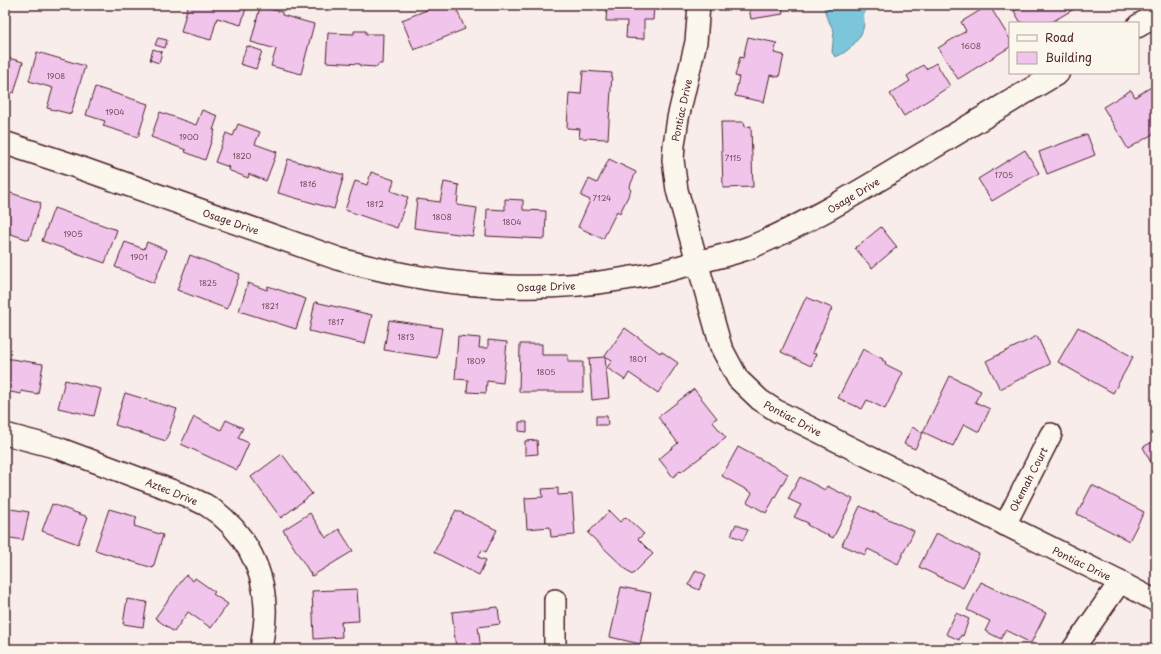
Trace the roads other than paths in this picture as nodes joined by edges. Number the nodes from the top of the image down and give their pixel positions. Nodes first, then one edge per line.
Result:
1 (699, 5) edge
2 (1156, 15) edge
3 (1139, 25) edge
4 (1056, 74) edge
5 (5, 143) edge
6 (697, 262) junction
7 (5, 434) edge
8 (1051, 434) dead end
9 (1005, 525) junction
10 (1120, 582) junction
11 (555, 600) dead end
12 (1156, 601) edge
13 (261, 649) edge
14 (555, 649) edge
15 (1073, 649) edge

1 - 6 street, Pontiac Drive
2 - 3 street
4 - 6 street, Osage Drive
5 - 6 street, Osage Drive
6 - 9 street, Pontiac Drive
7 - 13 street, Aztec Drive
8 - 9 street, Okemah Court
9 - 10 street, Pontiac Drive
10 - 12 street, Pontiac Drive
10 - 15 street
11 - 14 street

